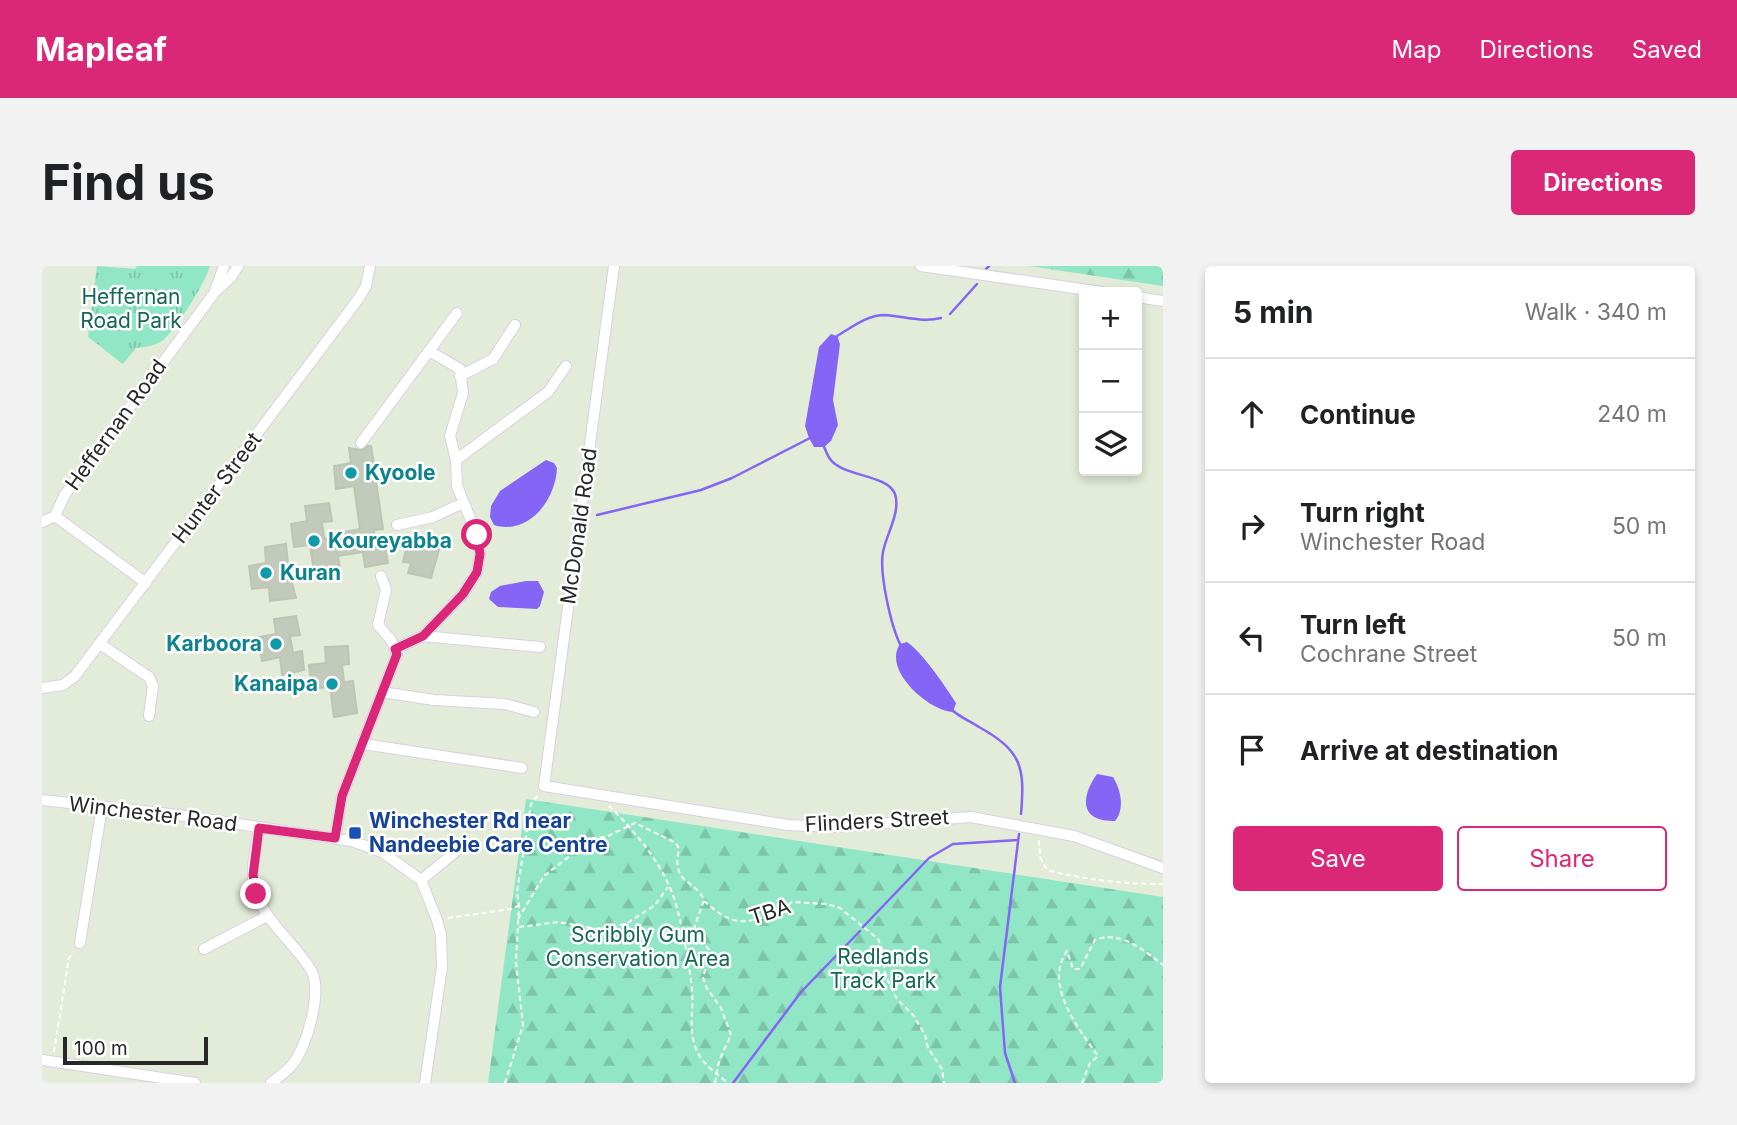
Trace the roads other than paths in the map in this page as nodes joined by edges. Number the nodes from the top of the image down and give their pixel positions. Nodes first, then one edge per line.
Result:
1 (224, 266) edge
2 (238, 266) edge
3 (370, 266) edge
4 (614, 266) edge
5 (921, 266) edge
6 (1079, 289) edge
7 (215, 292) junction
8 (1142, 298) edge
9 (1163, 301) edge
10 (457, 313) dead end
11 (515, 325) dead end
12 (429, 351) junction
13 (566, 366) dead end
14 (460, 376) junction
15 (361, 443) dead end
16 (456, 460) junction
17 (463, 503) junction
18 (55, 516) junction
19 (42, 522) edge
20 (397, 525) dead end
21 (382, 576) dead end
22 (146, 583) junction
23 (423, 636) junction
24 (100, 644) junction
25 (540, 648) dead end
26 (395, 649) junction
27 (42, 688) edge
28 (383, 692) junction
29 (534, 712) dead end
30 (149, 716) dead end
31 (363, 744) junction
32 (522, 768) dead end
33 (544, 786) joint
34 (42, 800) edge
35 (102, 807) junction
36 (259, 828) junction
37 (335, 838) junction
38 (459, 849) dead end
39 (1163, 868) edge
40 (421, 880) junction
41 (267, 916) junction
42 (80, 943) road end
43 (204, 949) dead end
44 (47, 1061) edge
45 (195, 1083) edge
46 (271, 1083) edge
47 (425, 1083) edge

1 - 7 street, Heffernan Road
2 - 7 street, Heffernan Road
3 - 22 street, Hunter Street
4 - 33 street, McDonald Road
5 - 6 street
7 - 18 street, Heffernan Road
8 - 9 street
10 - 12 street
11 - 14 street
12 - 14 street
12 - 15 street
13 - 16 street
14 - 16 street
16 - 17 street
17 - 20 street
17 - 23 street
18 - 19 street, Heffernan Road
18 - 22 street
21 - 26 street
22 - 24 street, Hunter Street
23 - 25 street
23 - 26 street
24 - 27 street, Hunter Street
24 - 30 street
26 - 28 street
28 - 29 street
28 - 31 street
31 - 32 street
31 - 37 street
33 - 39 street, Flinders Street
34 - 35 street, Winchester Road
35 - 36 street, Winchester Road
35 - 42 street
36 - 37 street, Winchester Road
36 - 41 street
37 - 40 street, Winchester Road
38 - 40 street
40 - 47 street
41 - 43 street
41 - 46 street
44 - 45 street

